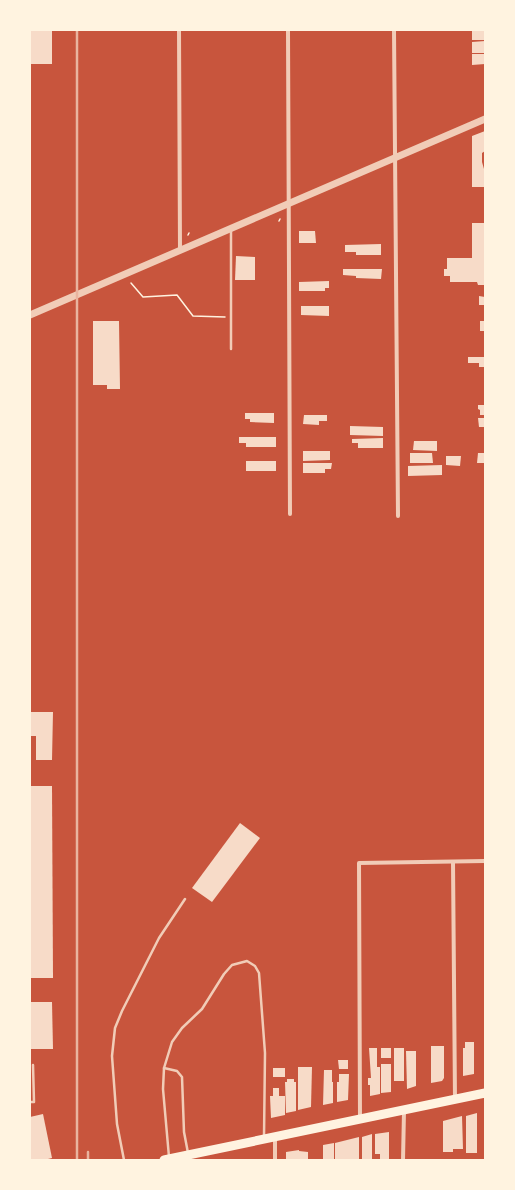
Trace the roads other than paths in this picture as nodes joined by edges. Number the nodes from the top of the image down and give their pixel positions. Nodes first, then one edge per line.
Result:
1 (179, 30) edge
2 (288, 30) edge
3 (394, 30) edge
4 (485, 119) edge
5 (396, 158) junction
6 (288, 205) junction
7 (231, 228) junction
8 (180, 251) junction
9 (30, 315) edge
10 (231, 349) dead end
11 (290, 514) dead end
12 (398, 516) dead end
13 (485, 861) edge
14 (453, 862) junction
15 (185, 899) dead end
16 (33, 1065) dead end
17 (164, 1068) junction
18 (485, 1094) edge
19 (455, 1100) junction
20 (30, 1102) edge
21 (404, 1111) junction
22 (360, 1120) junction
23 (275, 1137) junction
24 (265, 1139) junction
25 (188, 1155) junction
26 (167, 1159) edge
27 (124, 1160) edge
28 (275, 1160) edge
29 (403, 1160) edge

1 - 8 street
2 - 6 street
3 - 5 street
4 - 5 street
5 - 6 street
5 - 12 street
6 - 7 street
6 - 11 street
7 - 8 street
7 - 10 lane
8 - 9 street
13 - 14 street
14 - 19 street
14 - 22 street
15 - 27 lane
16 - 20 lane
17 - 24 lane
17 - 25 lane
17 - 26 lane
18 - 19 main road
19 - 21 main road
21 - 22 main road
21 - 29 street
22 - 23 main road
23 - 24 main road
23 - 28 street
24 - 25 main road
25 - 26 main road

